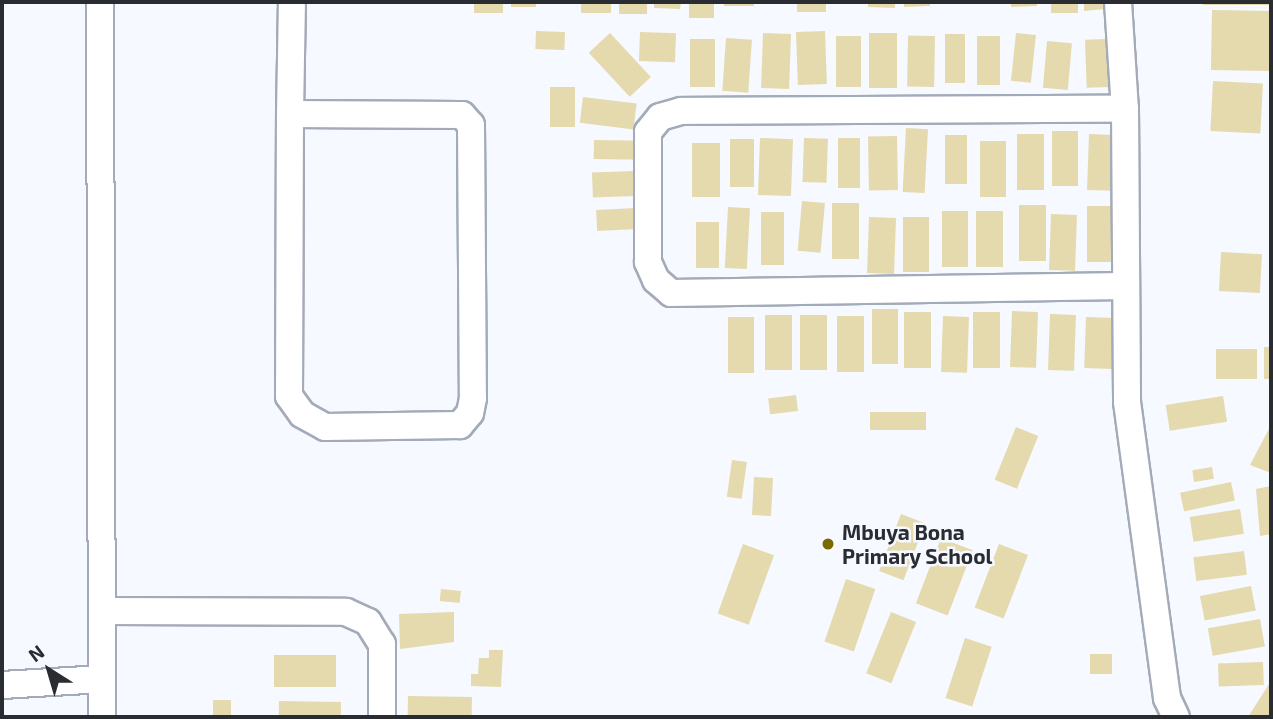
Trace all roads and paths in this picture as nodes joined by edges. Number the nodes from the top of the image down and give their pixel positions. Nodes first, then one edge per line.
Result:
1 (100, 2) edge
2 (292, 2) edge
3 (1118, 2) edge
4 (1125, 109) junction
5 (290, 114) junction
6 (1124, 286) junction
7 (105, 611) junction
8 (102, 679) junction
9 (2, 685) edge
10 (102, 717) edge
11 (382, 717) edge
12 (1176, 717) edge

1 - 7 street
2 - 5 street
3 - 4 street
4 - 6 street
4 - 6 street
5 - 5 street
6 - 12 street
7 - 8 street
7 - 11 street
8 - 9 street
8 - 10 street

